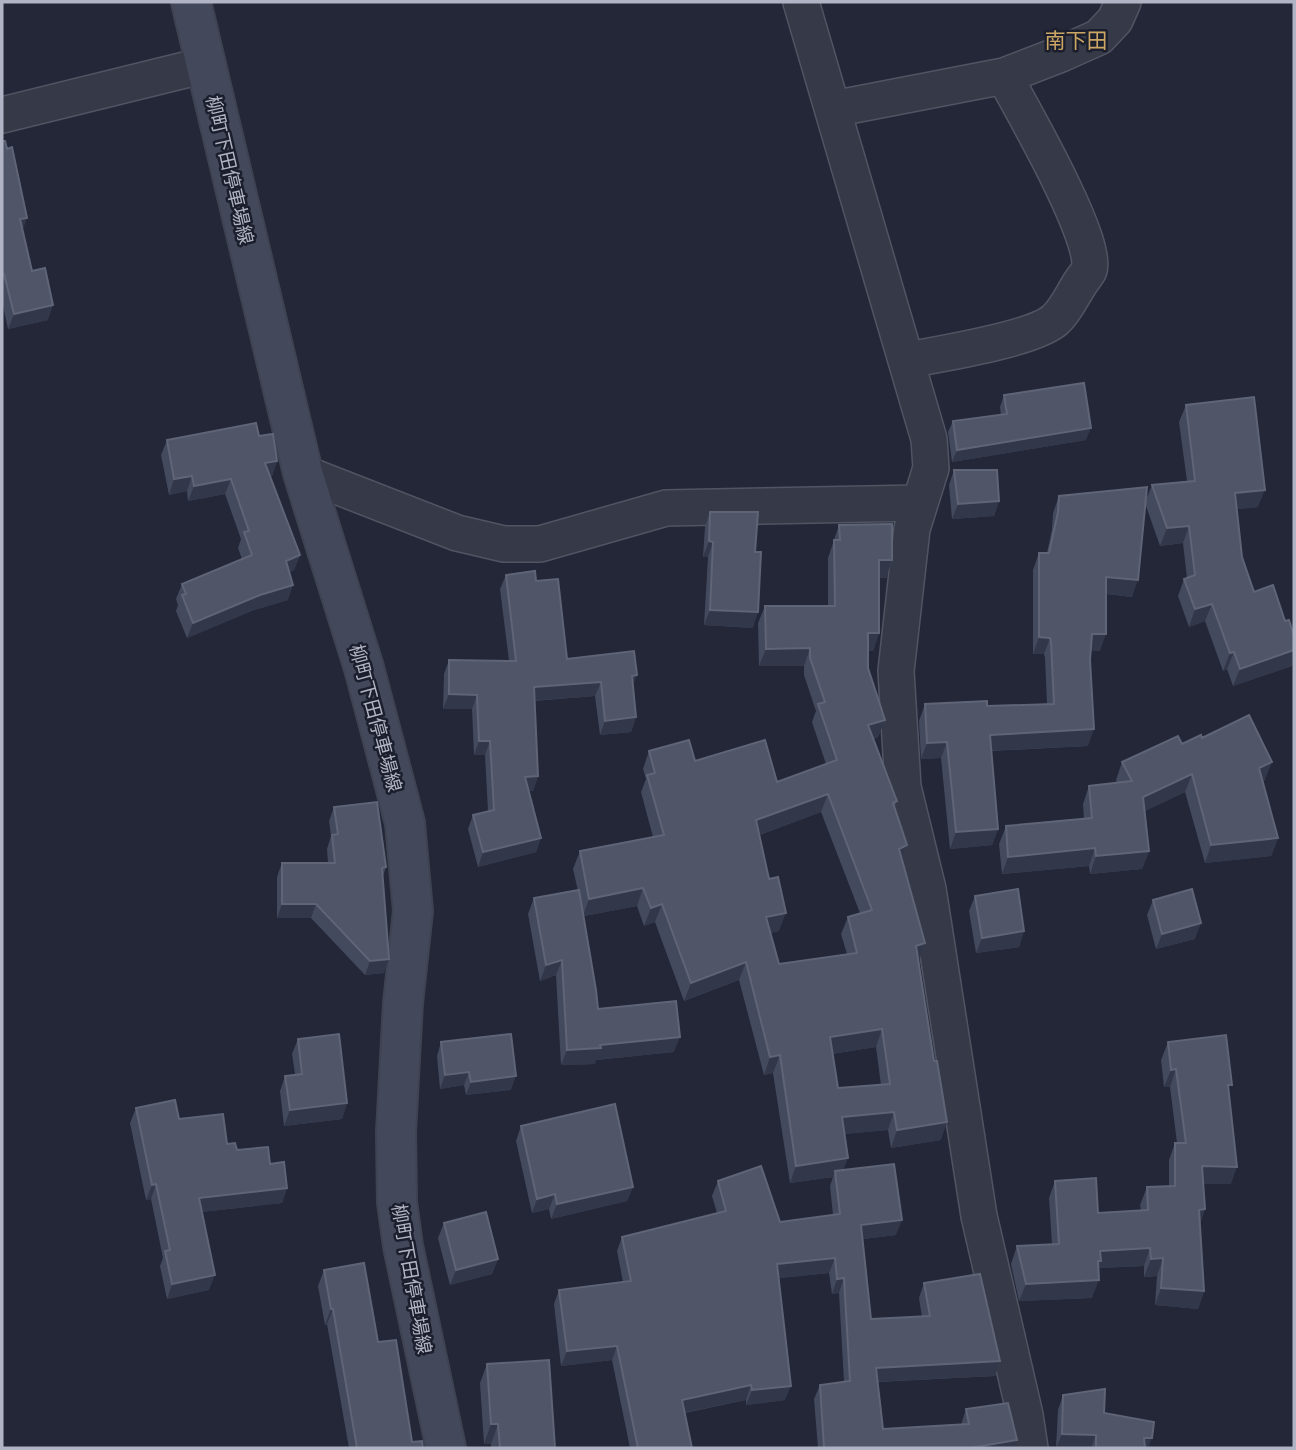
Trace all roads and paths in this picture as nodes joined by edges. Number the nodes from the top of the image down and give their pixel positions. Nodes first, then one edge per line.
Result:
1 (191, 2) edge
2 (801, 2) edge
3 (1123, 2) edge
4 (205, 65) junction
5 (1004, 76) junction
6 (833, 109) junction
7 (2, 115) edge
8 (908, 360) junction
9 (303, 473) junction
10 (919, 503) junction
11 (446, 1448) edge
12 (1030, 1448) edge

1 - 4 main road, 柳町下田停車場線
2 - 6 street
3 - 5 street
4 - 7 street
4 - 9 main road, 柳町下田停車場線
5 - 6 street
5 - 8 street
6 - 8 street
8 - 10 street
9 - 10 street
9 - 11 main road, 柳町下田停車場線
10 - 12 street

